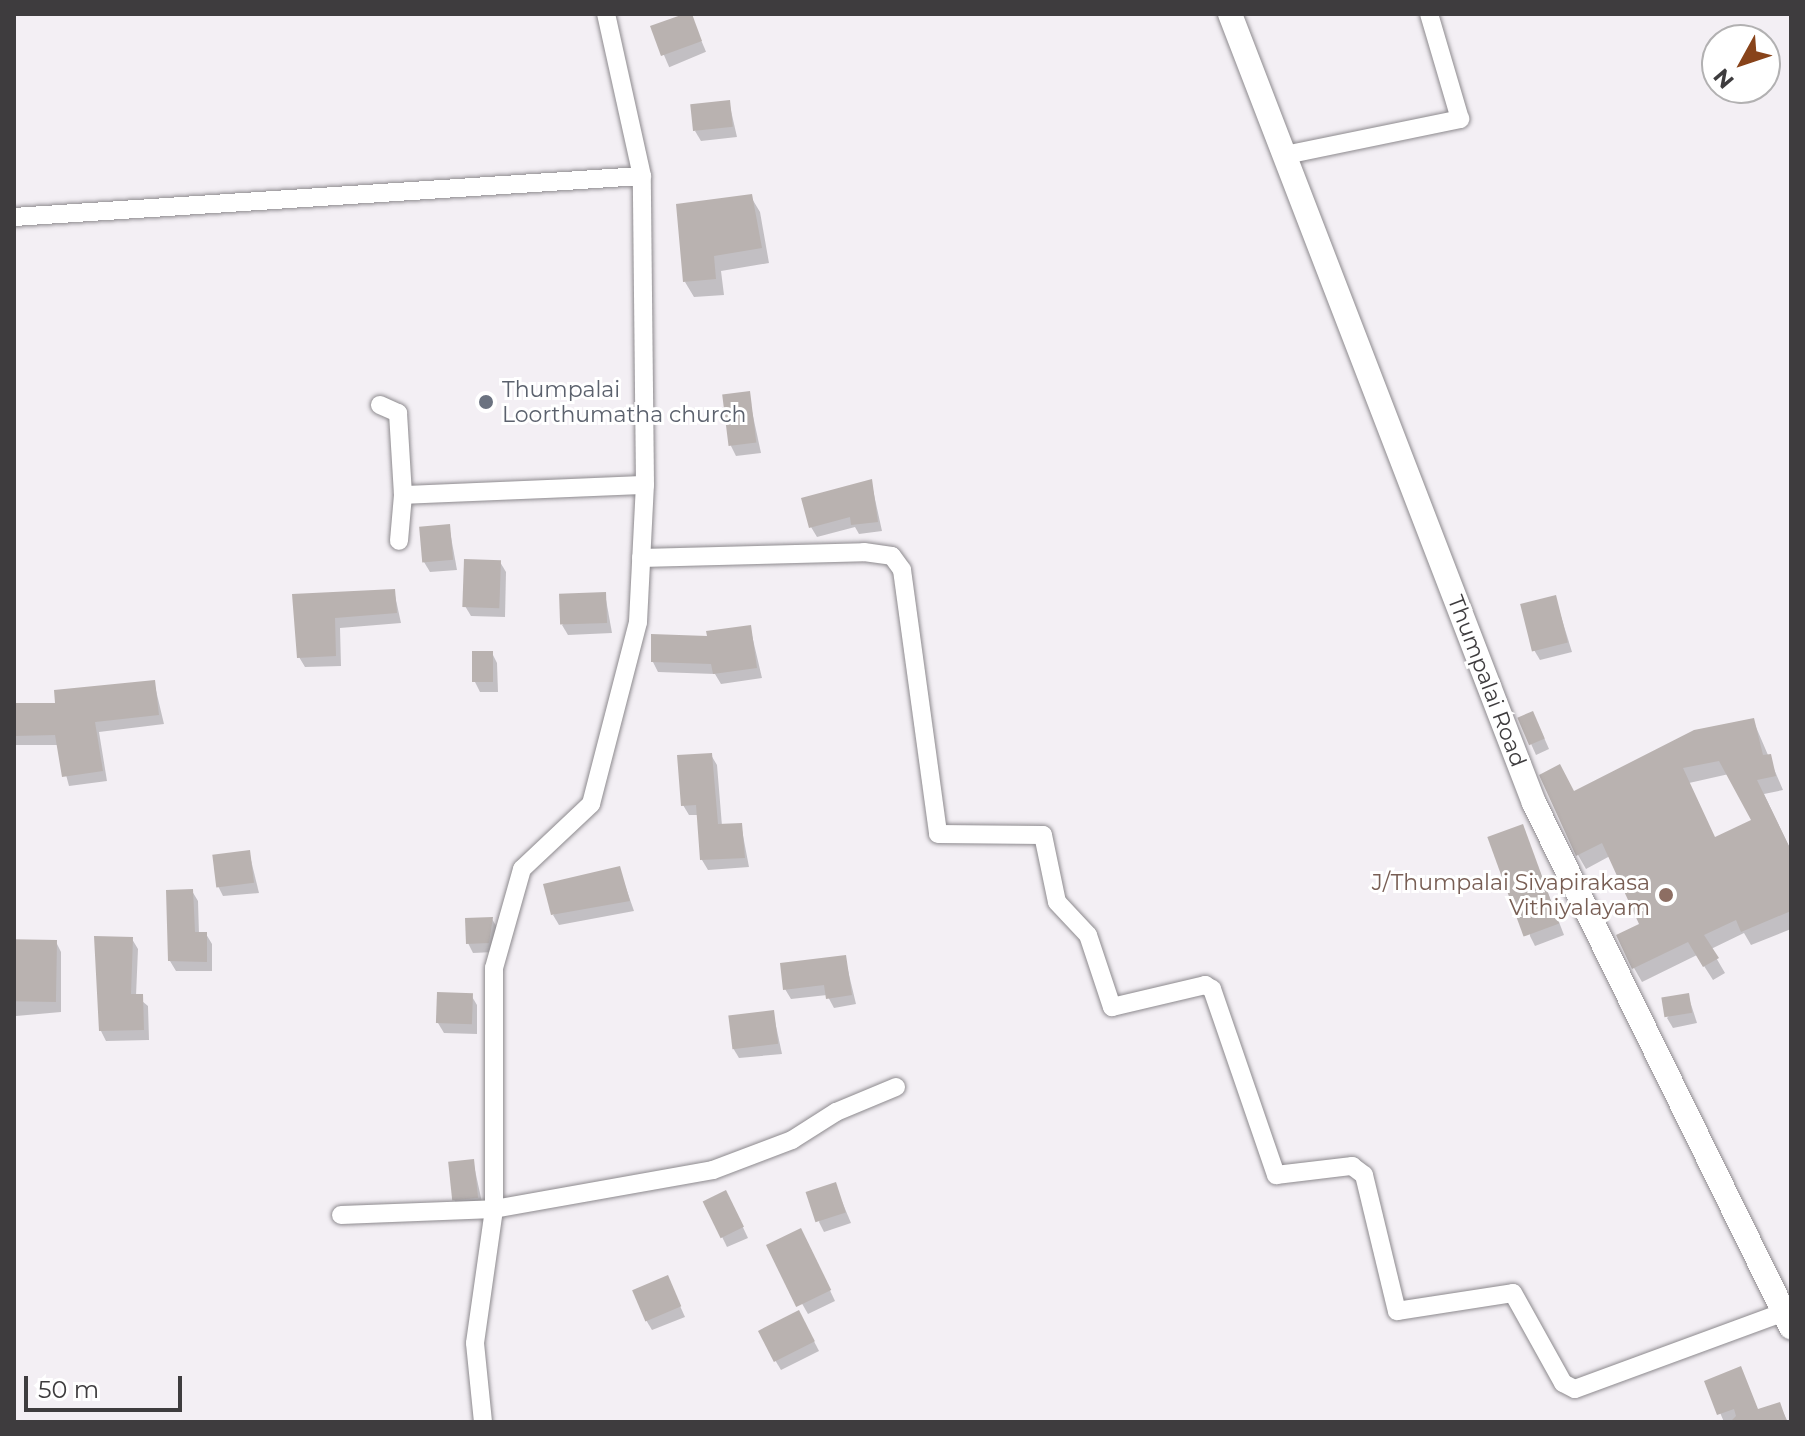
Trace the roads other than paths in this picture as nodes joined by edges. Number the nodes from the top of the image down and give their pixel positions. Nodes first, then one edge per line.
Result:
1 (606, 14) edge
2 (1230, 14) edge
3 (1429, 14) edge
4 (1285, 155) junction
5 (642, 176) junction
6 (14, 217) edge
7 (380, 405) dead end
8 (645, 485) junction
9 (403, 495) junction
10 (399, 541) dead end
11 (641, 558) junction
12 (896, 1087) dead end
13 (494, 1209) junction
14 (341, 1215) dead end
15 (1788, 1319) edge
16 (483, 1422) edge

1 - 5 street
2 - 4 street, Thumpalai Road
3 - 4 street
4 - 15 street, Thumpalai Road
5 - 6 street
5 - 8 street
7 - 9 street
8 - 9 street
8 - 11 street
9 - 10 street
11 - 13 street
11 - 15 street
12 - 13 street
13 - 14 street
13 - 16 street

